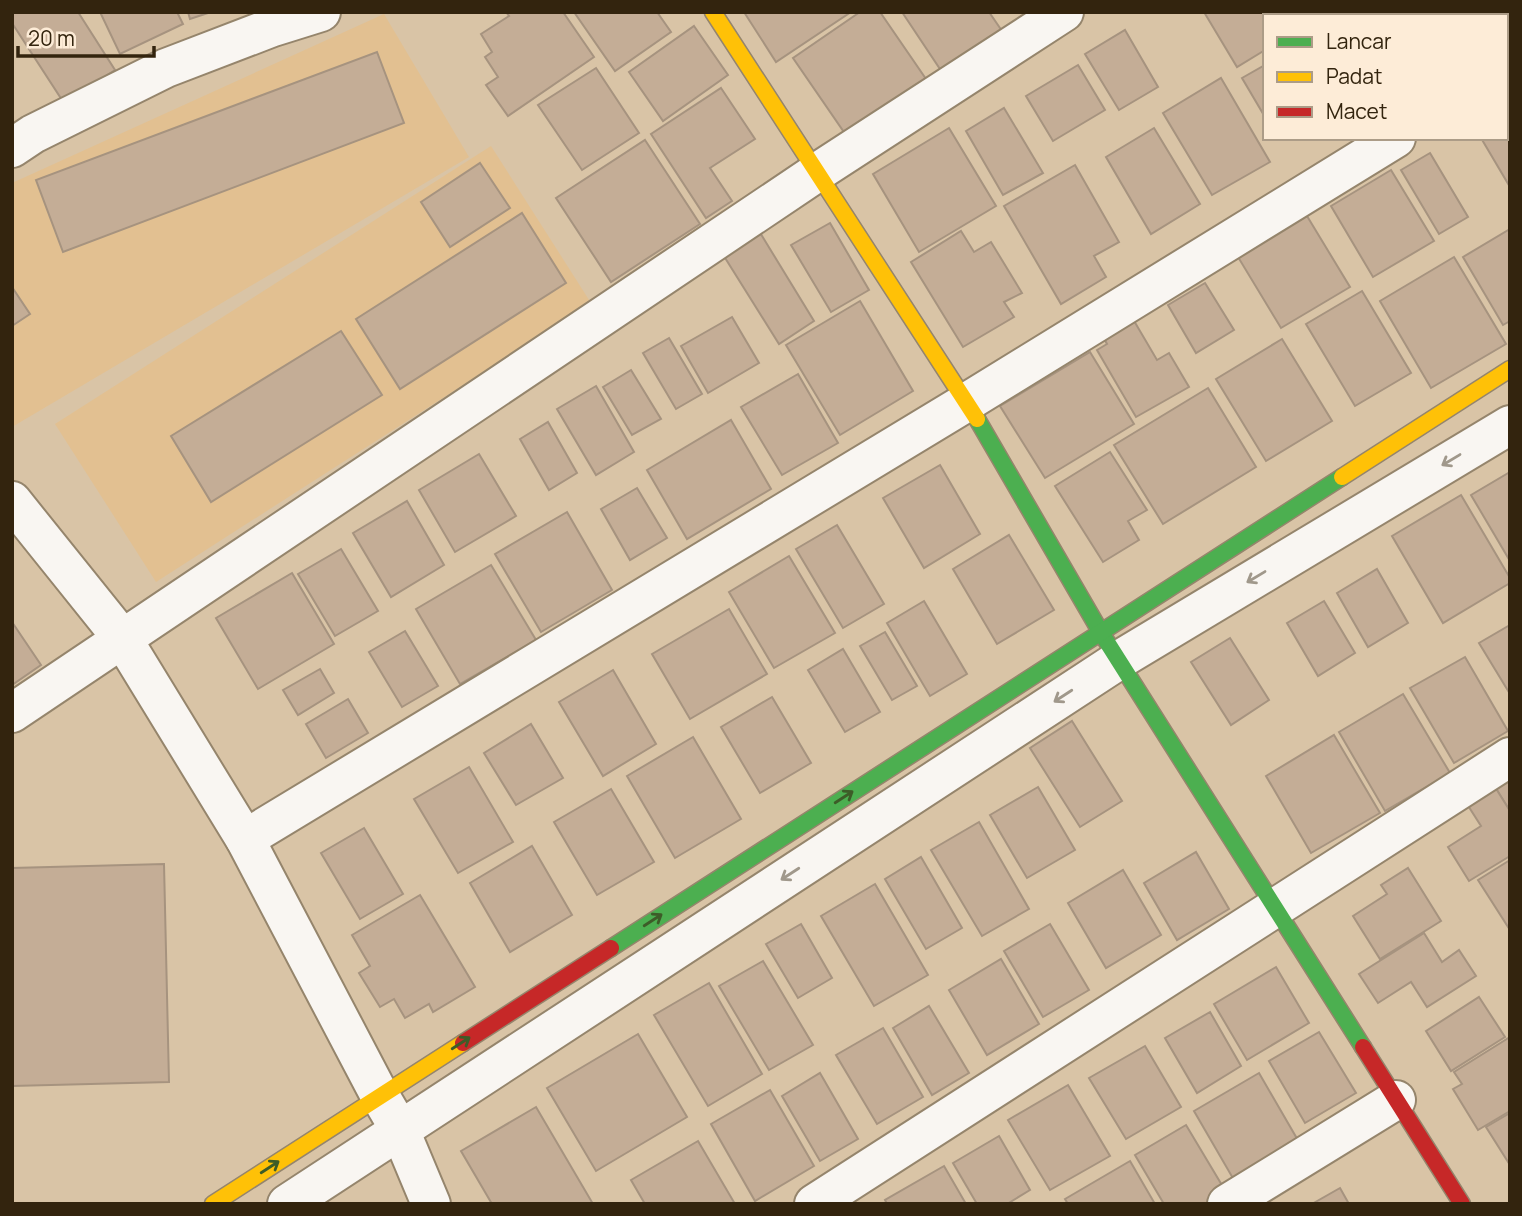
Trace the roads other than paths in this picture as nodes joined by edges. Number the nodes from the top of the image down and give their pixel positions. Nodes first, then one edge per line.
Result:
1 (321, 12) edge
2 (713, 12) edge
3 (1050, 16) edge
4 (1393, 140) edge
5 (12, 148) edge
6 (816, 173) junction
7 (1510, 369) edge
8 (967, 402) junction
9 (1510, 425) edge
10 (12, 501) edge
11 (122, 638) junction
12 (1109, 645) junction
13 (12, 713) edge
14 (1510, 757) edge
15 (245, 839) junction
16 (1275, 908) junction
17 (380, 1096) junction
18 (1396, 1100) junction
19 (400, 1130) junction
20 (213, 1204) edge
21 (287, 1204) edge
22 (431, 1204) edge
23 (814, 1204) edge
24 (1227, 1204) edge
25 (1462, 1204) edge

1 - 5 street
2 - 6 street
3 - 6 street
4 - 8 street
6 - 8 street
6 - 11 street
7 - 12 street
8 - 12 street
8 - 15 street
9 -> 12 street
10 - 11 street
11 - 13 street
11 - 15 street
12 - 16 street
17 -> 12 street
12 -> 19 street
14 - 16 street
15 - 17 street
16 - 18 street
16 - 23 street
17 - 19 street
20 -> 17 street
18 - 24 street
18 - 25 street
19 - 21 street
19 - 22 street

